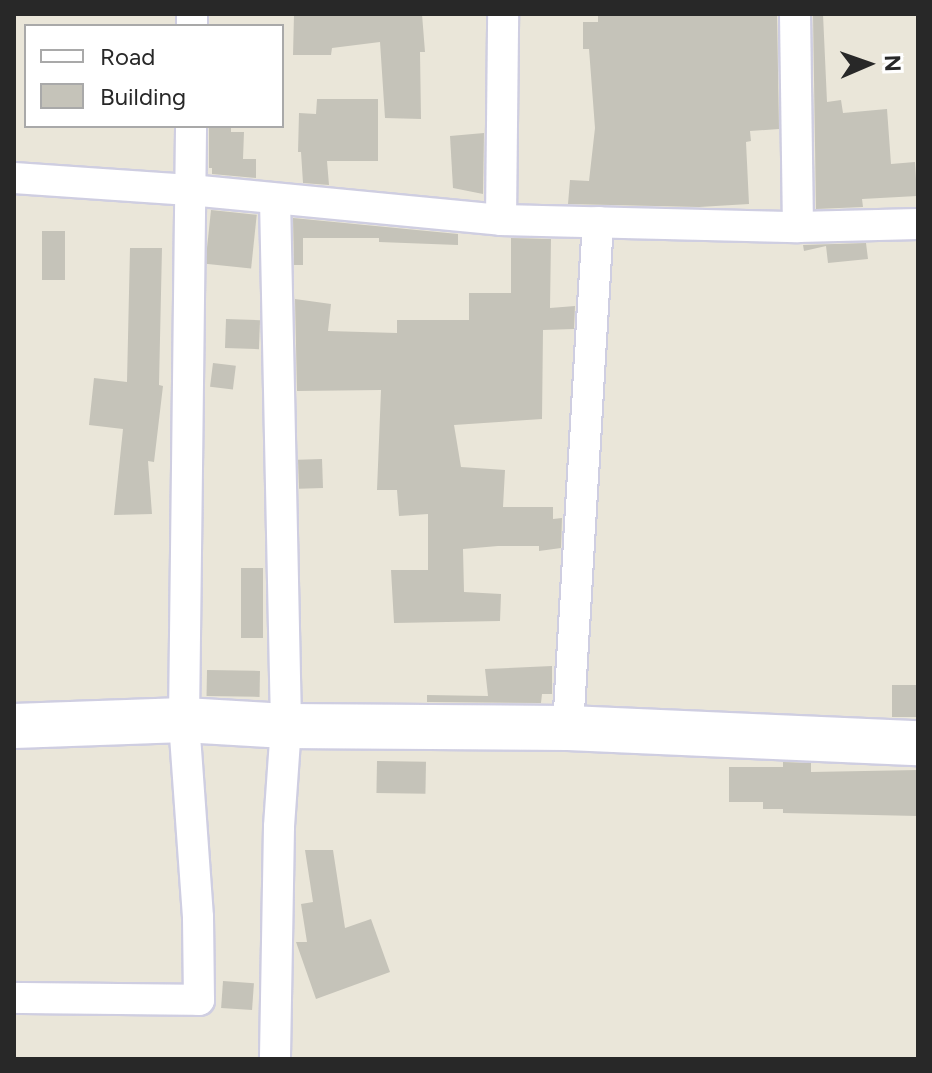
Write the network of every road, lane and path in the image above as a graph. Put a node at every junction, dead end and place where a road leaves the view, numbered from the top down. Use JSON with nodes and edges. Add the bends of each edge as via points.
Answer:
{"nodes":[{"id":1,"x":503,"y":14,"type":"edge"},
{"id":2,"x":795,"y":14,"type":"edge"},
{"id":3,"x":191,"y":128,"type":"edge"},
{"id":4,"x":14,"y":178,"type":"edge"},
{"id":5,"x":190,"y":190,"type":"junction"},
{"id":6,"x":275,"y":199,"type":"junction"},
{"id":7,"x":501,"y":220,"type":"junction"},
{"id":8,"x":598,"y":222,"type":"junction"},
{"id":9,"x":918,"y":224,"type":"edge"},
{"id":10,"x":798,"y":227,"type":"junction"},
{"id":11,"x":184,"y":720,"type":"junction"},
{"id":12,"x":14,"y":726,"type":"edge"},
{"id":13,"x":286,"y":726,"type":"junction"},
{"id":14,"x":568,"y":728,"type":"junction"},
{"id":15,"x":918,"y":743,"type":"edge"},
{"id":16,"x":14,"y":998,"type":"edge"},
{"id":17,"x":275,"y":1059,"type":"edge"}],
"edges":[{"from":1,"to":7,"type":"street"},
{"from":2,"to":10,"type":"street"},
{"from":3,"to":5,"type":"street"},
{"from":4,"to":5,"type":"street"},
{"from":5,"to":6,"type":"street"},
{"from":5,"to":11,"type":"street"},
{"from":6,"to":7,"type":"street"},
{"from":6,"to":13,"type":"street"},
{"from":7,"to":8,"type":"street"},
{"from":8,"to":10,"type":"street"},
{"from":8,"to":14,"type":"street"},
{"from":9,"to":10,"type":"street"},
{"from":11,"to":12,"type":"street"},
{"from":11,"to":13,"type":"street"},
{"from":11,"to":16,"type":"street","via":[[199,1000]]},
{"from":13,"to":14,"type":"street"},
{"from":13,"to":17,"type":"street"},
{"from":14,"to":15,"type":"street"}]}
